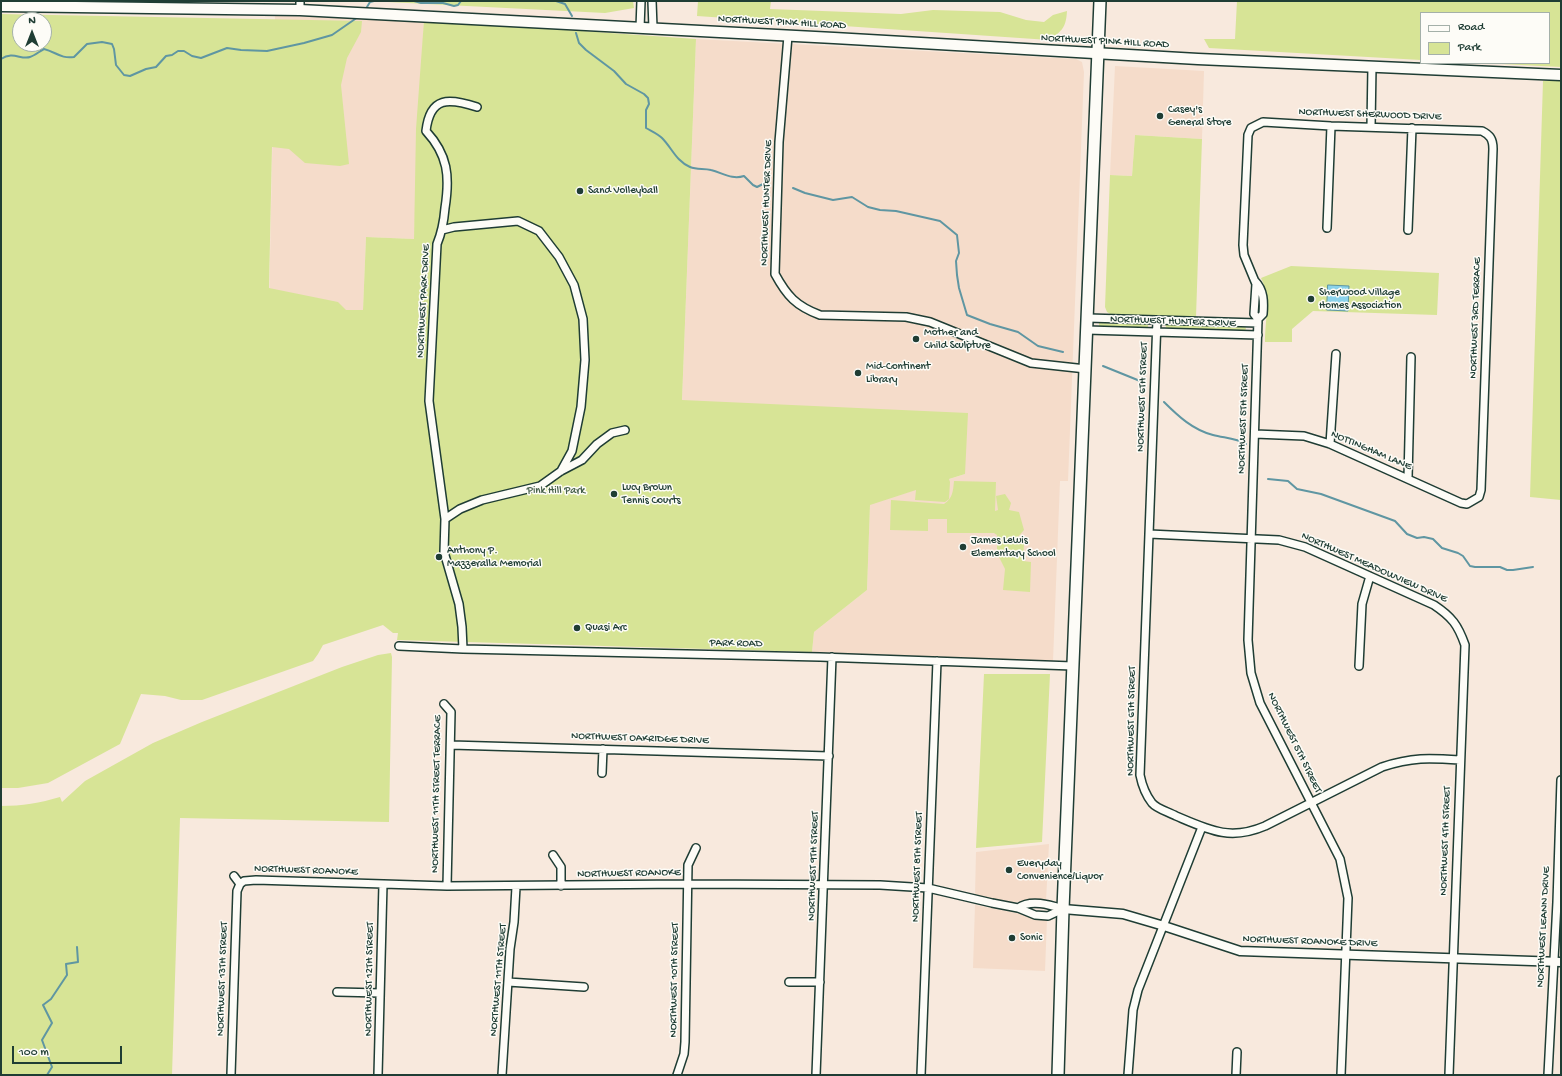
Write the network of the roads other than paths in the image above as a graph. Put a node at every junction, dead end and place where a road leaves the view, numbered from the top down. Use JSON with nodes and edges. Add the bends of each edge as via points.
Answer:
{"nodes":[{"id":1,"x":641,"y":1,"type":"edge"},
{"id":2,"x":652,"y":1,"type":"edge"},
{"id":3,"x":1100,"y":1,"type":"edge"},
{"id":4,"x":1,"y":6,"type":"edge"},
{"id":5,"x":300,"y":6,"type":"edge"},
{"id":6,"x":640,"y":28,"type":"junction"},
{"id":7,"x":653,"y":28,"type":"junction"},
{"id":8,"x":788,"y":36,"type":"junction"},
{"id":9,"x":1098,"y":53,"type":"junction"},
{"id":10,"x":1372,"y":66,"type":"junction"},
{"id":11,"x":1561,"y":75,"type":"edge"},
{"id":12,"x":477,"y":107,"type":"dead end"},
{"id":13,"x":1330,"y":126,"type":"junction"},
{"id":14,"x":1371,"y":127,"type":"junction"},
{"id":15,"x":1251,"y":128,"type":"joint"},
{"id":16,"x":1412,"y":128,"type":"junction"},
{"id":17,"x":1489,"y":134,"type":"joint"},
{"id":18,"x":1327,"y":228,"type":"dead end"},
{"id":19,"x":442,"y":230,"type":"junction"},
{"id":20,"x":1408,"y":230,"type":"dead end"},
{"id":21,"x":1088,"y":318,"type":"junction"},
{"id":22,"x":1158,"y":320,"type":"junction"},
{"id":23,"x":1258,"y":321,"type":"junction"},
{"id":24,"x":1087,"y":330,"type":"junction"},
{"id":25,"x":1157,"y":332,"type":"junction"},
{"id":26,"x":1258,"y":335,"type":"junction"},
{"id":27,"x":1336,"y":354,"type":"dead end"},
{"id":28,"x":1411,"y":357,"type":"dead end"},
{"id":29,"x":1086,"y":369,"type":"junction"},
{"id":30,"x":625,"y":430,"type":"dead end"},
{"id":31,"x":1255,"y":434,"type":"junction"},
{"id":32,"x":1330,"y":444,"type":"junction"},
{"id":33,"x":561,"y":471,"type":"junction"},
{"id":34,"x":1408,"y":478,"type":"junction"},
{"id":35,"x":1473,"y":501,"type":"joint"},
{"id":36,"x":445,"y":519,"type":"junction"},
{"id":37,"x":1149,"y":534,"type":"junction"},
{"id":38,"x":1251,"y":538,"type":"junction"},
{"id":39,"x":1370,"y":576,"type":"junction"},
{"id":40,"x":1447,"y":613,"type":"joint"},
{"id":41,"x":399,"y":646,"type":"dead end"},
{"id":42,"x":463,"y":649,"type":"junction"},
{"id":43,"x":832,"y":658,"type":"junction"},
{"id":44,"x":937,"y":661,"type":"junction"},
{"id":45,"x":1073,"y":666,"type":"junction"},
{"id":46,"x":1359,"y":666,"type":"dead end"},
{"id":47,"x":444,"y":704,"type":"dead end"},
{"id":48,"x":451,"y":745,"type":"junction"},
{"id":49,"x":603,"y":749,"type":"junction"},
{"id":50,"x":829,"y":756,"type":"junction"},
{"id":51,"x":1460,"y":760,"type":"junction"},
{"id":52,"x":602,"y":773,"type":"dead end"},
{"id":53,"x":1561,"y":780,"type":"edge"},
{"id":54,"x":1311,"y":803,"type":"junction"},
{"id":55,"x":1202,"y":827,"type":"junction"},
{"id":56,"x":696,"y":848,"type":"dead end"},
{"id":57,"x":553,"y":855,"type":"dead end"},
{"id":58,"x":234,"y":876,"type":"dead end"},
{"id":59,"x":240,"y":884,"type":"junction"},
{"id":60,"x":383,"y":884,"type":"junction"},
{"id":61,"x":688,"y":884,"type":"junction"},
{"id":62,"x":824,"y":885,"type":"junction"},
{"id":63,"x":447,"y":886,"type":"junction"},
{"id":64,"x":561,"y":886,"type":"junction"},
{"id":65,"x":516,"y":887,"type":"junction"},
{"id":66,"x":928,"y":888,"type":"junction"},
{"id":67,"x":1559,"y":902,"type":"edge"},
{"id":68,"x":1018,"y":908,"type":"junction"},
{"id":69,"x":1063,"y":909,"type":"junction"},
{"id":70,"x":1164,"y":926,"type":"junction"},
{"id":71,"x":1346,"y":954,"type":"junction"},
{"id":72,"x":1453,"y":958,"type":"junction"},
{"id":73,"x":1558,"y":962,"type":"edge"},
{"id":74,"x":508,"y":982,"type":"junction"},
{"id":75,"x":789,"y":982,"type":"dead end"},
{"id":76,"x":820,"y":982,"type":"junction"},
{"id":77,"x":584,"y":987,"type":"dead end"},
{"id":78,"x":337,"y":992,"type":"dead end"},
{"id":79,"x":380,"y":993,"type":"junction"},
{"id":80,"x":1237,"y":1052,"type":"dead end"},
{"id":81,"x":231,"y":1075,"type":"edge"},
{"id":82,"x":378,"y":1075,"type":"edge"},
{"id":83,"x":502,"y":1075,"type":"edge"},
{"id":84,"x":677,"y":1075,"type":"edge"},
{"id":85,"x":816,"y":1075,"type":"edge"},
{"id":86,"x":921,"y":1075,"type":"edge"},
{"id":87,"x":1058,"y":1075,"type":"edge"},
{"id":88,"x":1128,"y":1075,"type":"edge"},
{"id":89,"x":1236,"y":1075,"type":"edge"},
{"id":90,"x":1342,"y":1075,"type":"edge"},
{"id":91,"x":1450,"y":1075,"type":"edge"},
{"id":92,"x":1548,"y":1075,"type":"edge"}],
"edges":[{"from":1,"to":6,"type":"street"},
{"from":2,"to":7,"type":"street"},
{"from":3,"to":9,"type":"main road"},
{"from":4,"to":5,"type":"main road","name":"NORTHWEST PINK HILL ROAD"},
{"from":5,"to":6,"type":"main road","name":"NORTHWEST PINK HILL ROAD"},
{"from":6,"to":7,"type":"main road","name":"NORTHWEST PINK HILL ROAD"},
{"from":7,"to":8,"type":"main road","name":"NORTHWEST PINK HILL ROAD"},
{"from":8,"to":9,"type":"main road","name":"NORTHWEST PINK HILL ROAD"},
{"from":8,"to":29,"type":"street","name":"NORTHWEST HUNTER DRIVE","via":[[779,142],[775,274],[783,289],[794,301],[820,315],[906,317],[930,322],[1031,363]]},
{"from":9,"to":10,"type":"main road","name":"NORTHWEST PINK HILL ROAD"},
{"from":9,"to":21,"type":"main road"},
{"from":10,"to":11,"type":"main road","name":"NORTHWEST PINK HILL ROAD"},
{"from":10,"to":14,"type":"street"},
{"from":12,"to":19,"type":"street","name":"NORTHWEST PARK DRIVE","via":[[445,101],[433,108],[427,119],[426,131],[441,151],[447,168],[448,187]]},
{"from":13,"to":14,"type":"street","name":"NORTHWEST SHERWOOD DRIVE"},
{"from":13,"to":15,"type":"street","name":"NORTHWEST SHERWOOD DRIVE","via":[[1263,122]]},
{"from":13,"to":18,"type":"street"},
{"from":14,"to":16,"type":"street","name":"NORTHWEST SHERWOOD DRIVE"},
{"from":15,"to":23,"type":"street","name":"NORTHWEST 5TH STREET","via":[[1248,135],[1243,245],[1244,255],[1264,298],[1263,314]]},
{"from":16,"to":17,"type":"street","name":"NORTHWEST SHERWOOD DRIVE","via":[[1482,131]]},
{"from":16,"to":20,"type":"street"},
{"from":17,"to":35,"type":"street","name":"NORTHWEST 3RD TERRACE","via":[[1493,149],[1481,490],[1479,497]]},
{"from":19,"to":33,"type":"street","via":[[518,221],[539,231],[559,257],[574,285],[584,319],[585,360],[581,407],[572,451]]},
{"from":19,"to":36,"type":"street","name":"NORTHWEST PARK DRIVE","via":[[437,244],[429,401]]},
{"from":21,"to":22,"type":"street","name":"NORTHWEST HUNTER DRIVE"},
{"from":21,"to":24,"type":"main road"},
{"from":22,"to":23,"type":"street","name":"NORTHWEST HUNTER DRIVE"},
{"from":22,"to":25,"type":"street","name":"NORTHWEST 6TH STREET"},
{"from":23,"to":26,"type":"street","name":"NORTHWEST 5TH STREET"},
{"from":24,"to":25,"type":"street","name":"NORTHWEST HUNTER DRIVE"},
{"from":24,"to":29,"type":"main road"},
{"from":25,"to":26,"type":"street","name":"NORTHWEST HUNTER DRIVE"},
{"from":25,"to":37,"type":"street","name":"NORTHWEST 6TH STREET"},
{"from":26,"to":31,"type":"street","name":"NORTHWEST 5TH STREET"},
{"from":27,"to":32,"type":"street"},
{"from":28,"to":34,"type":"street"},
{"from":29,"to":45,"type":"main road"},
{"from":30,"to":33,"type":"street","via":[[612,433],[582,460]]},
{"from":31,"to":32,"type":"street","name":"NOTTINGHAM LANE","via":[[1304,436]]},
{"from":31,"to":38,"type":"street","name":"NORTHWEST 5TH STREET"},
{"from":32,"to":34,"type":"street","name":"NOTTINGHAM LANE"},
{"from":33,"to":36,"type":"street","via":[[540,486],[482,500],[460,509]]},
{"from":34,"to":35,"type":"street","name":"NOTTINGHAM LANE","via":[[1461,503]]},
{"from":36,"to":42,"type":"street","name":"NORTHWEST PARK DRIVE","via":[[444,552],[459,604]]},
{"from":37,"to":38,"type":"street","name":"NORTHWEST MEADOWVIEW DRIVE"},
{"from":37,"to":55,"type":"street","name":"NORTHWEST 6TH STREET","via":[[1140,775],[1143,789],[1152,804]]},
{"from":38,"to":39,"type":"street","name":"NORTHWEST MEADOWVIEW DRIVE","via":[[1279,540],[1305,547]]},
{"from":38,"to":54,"type":"street","name":"NORTHWEST 5TH STREET","via":[[1248,640],[1251,672],[1260,703]]},
{"from":39,"to":40,"type":"street","name":"NORTHWEST MEADOWVIEW DRIVE"},
{"from":39,"to":46,"type":"street","via":[[1362,604]]},
{"from":40,"to":51,"type":"street","name":"NORTHWEST 4TH STREET","via":[[1459,628],[1464,646]]},
{"from":41,"to":42,"type":"street","name":"PARK ROAD"},
{"from":42,"to":43,"type":"street","name":"PARK ROAD"},
{"from":43,"to":44,"type":"street","name":"PARK ROAD"},
{"from":43,"to":50,"type":"street","name":"NORTHWEST 9TH STREET"},
{"from":44,"to":45,"type":"street","name":"PARK ROAD"},
{"from":44,"to":66,"type":"street","name":"NORTHWEST 8TH STREET"},
{"from":45,"to":69,"type":"main road"},
{"from":47,"to":48,"type":"street","name":"NORTHWEST 11TH STREET TERRACE","via":[[451,712]]},
{"from":48,"to":49,"type":"street","name":"NORTHWEST OAKRIDGE DRIVE"},
{"from":48,"to":63,"type":"street","name":"NORTHWEST 11TH STREET TERRACE"},
{"from":49,"to":50,"type":"street","name":"NORTHWEST OAKRIDGE DRIVE"},
{"from":49,"to":52,"type":"street"},
{"from":50,"to":62,"type":"street","name":"NORTHWEST 9TH STREET"},
{"from":51,"to":54,"type":"street","name":"NORTHWEST 6TH STREET","via":[[1402,760],[1382,767]]},
{"from":51,"to":72,"type":"street","name":"NORTHWEST 4TH STREET"},
{"from":53,"to":67,"type":"street","name":"NORTHWEST LEANN DRIVE"},
{"from":54,"to":55,"type":"street","name":"NORTHWEST 6TH STREET","via":[[1252,831],[1227,834]]},
{"from":54,"to":71,"type":"street","name":"NORTHWEST 5TH STREET","via":[[1340,859],[1348,898]]},
{"from":55,"to":70,"type":"street"},
{"from":56,"to":61,"type":"street","name":"NORTHWEST 10TH STREET","via":[[688,864]]},
{"from":57,"to":64,"type":"street","via":[[561,867]]},
{"from":58,"to":59,"type":"street"},
{"from":59,"to":60,"type":"street","name":"NORTHWEST ROANOKE","via":[[256,880]]},
{"from":59,"to":81,"type":"street","name":"NORTHWEST 13TH STREET","via":[[237,891]]},
{"from":60,"to":63,"type":"street","name":"NORTHWEST ROANOKE"},
{"from":60,"to":79,"type":"street","name":"NORTHWEST 12TH STREET"},
{"from":61,"to":62,"type":"street","name":"NORTHWEST ROANOKE"},
{"from":61,"to":64,"type":"street","name":"NORTHWEST ROANOKE"},
{"from":61,"to":84,"type":"street","name":"NORTHWEST 10TH STREET","via":[[685,1042]]},
{"from":62,"to":66,"type":"street","name":"NORTHWEST ROANOKE"},
{"from":62,"to":76,"type":"street","name":"NORTHWEST 9TH STREET"},
{"from":63,"to":65,"type":"street","name":"NORTHWEST ROANOKE"},
{"from":64,"to":65,"type":"street","name":"NORTHWEST ROANOKE"},
{"from":65,"to":74,"type":"street","name":"NORTHWEST 11TH STREET"},
{"from":66,"to":68,"type":"street","name":"NORTHWEST ROANOKE"},
{"from":66,"to":86,"type":"street","name":"NORTHWEST 8TH STREET"},
{"from":67,"to":73,"type":"street","name":"NORTHWEST LEANN DRIVE"},
{"from":68,"to":69,"type":"street","name":"NORTHWEST ROANOKE","via":[[1024,904],[1048,904]]},
{"from":68,"to":69,"type":"street","name":"NORTHWEST ROANOKE","via":[[1036,915],[1048,916]]},
{"from":69,"to":70,"type":"street","name":"NORTHWEST ROANOKE DRIVE","via":[[1123,914]]},
{"from":69,"to":87,"type":"main road"},
{"from":70,"to":71,"type":"street","name":"NORTHWEST ROANOKE DRIVE","via":[[1240,951]]},
{"from":70,"to":88,"type":"street","via":[[1138,990],[1133,1010]]},
{"from":71,"to":72,"type":"street","name":"NORTHWEST ROANOKE DRIVE"},
{"from":71,"to":90,"type":"street","name":"NORTHWEST 5TH STREET"},
{"from":72,"to":73,"type":"street","name":"NORTHWEST ROANOKE DRIVE"},
{"from":72,"to":91,"type":"street","name":"NORTHWEST 4TH STREET"},
{"from":73,"to":92,"type":"street","name":"NORTHWEST LEANN DRIVE"},
{"from":74,"to":77,"type":"street"},
{"from":74,"to":83,"type":"street","name":"NORTHWEST 11TH STREET"},
{"from":75,"to":76,"type":"street"},
{"from":76,"to":85,"type":"street","name":"NORTHWEST 9TH STREET"},
{"from":78,"to":79,"type":"street"},
{"from":79,"to":82,"type":"street","name":"NORTHWEST 12TH STREET"},
{"from":80,"to":89,"type":"street"}]}
